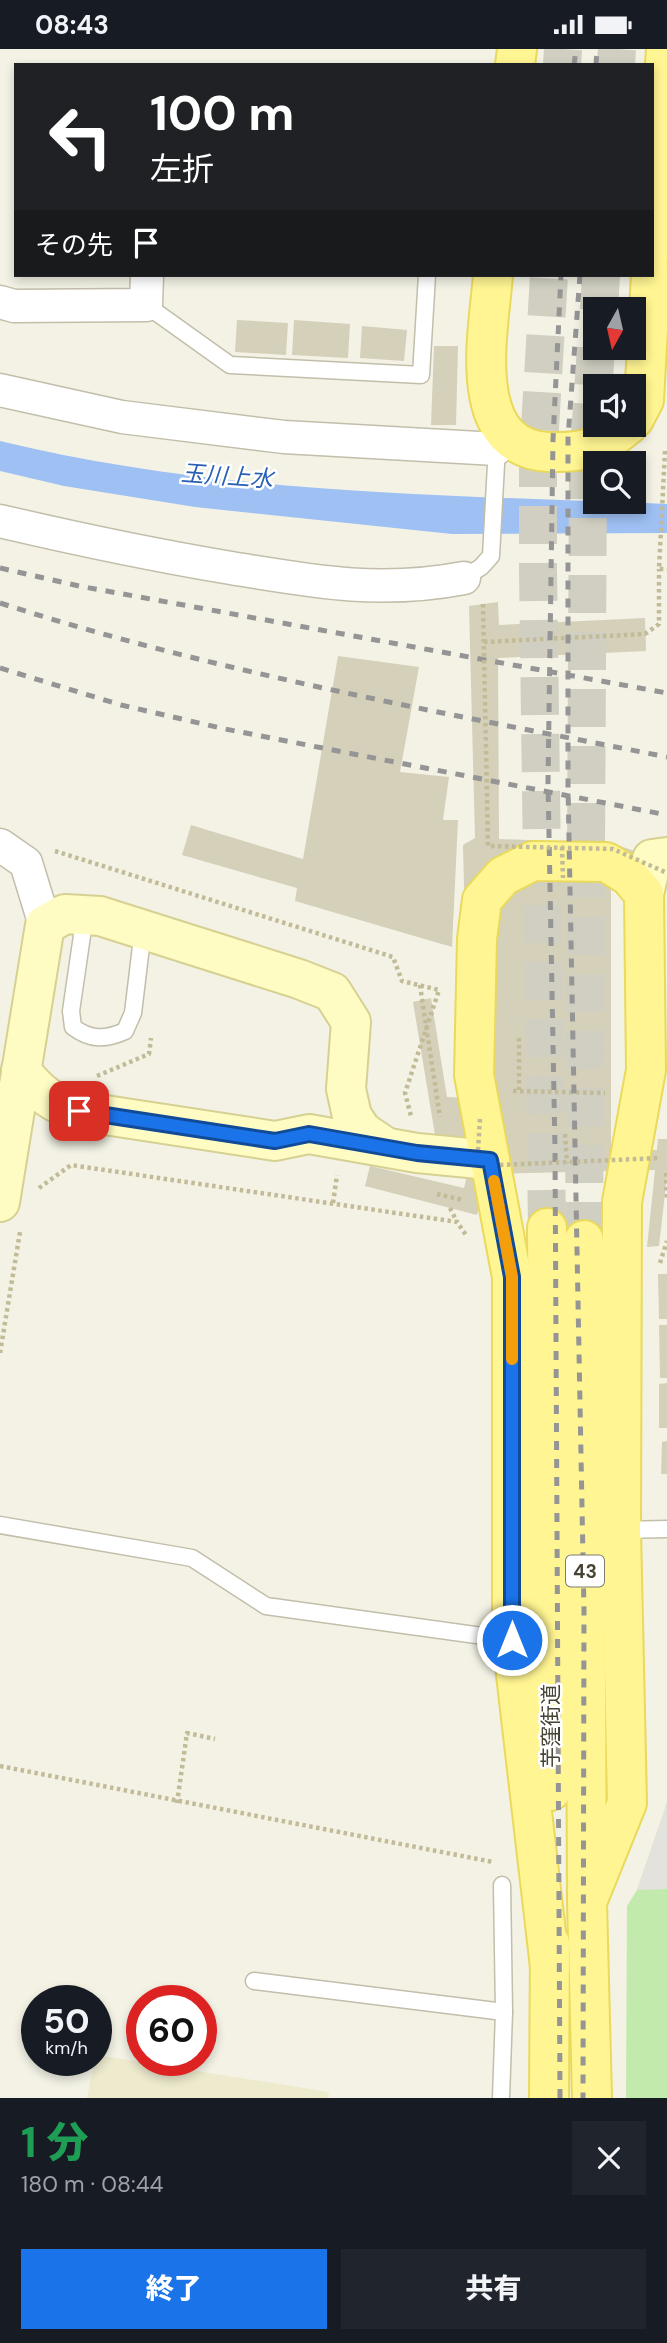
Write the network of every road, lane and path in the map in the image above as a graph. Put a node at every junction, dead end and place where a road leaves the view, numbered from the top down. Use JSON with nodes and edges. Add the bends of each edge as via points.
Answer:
{"nodes":[{"id":1,"x":666,"y":49,"type":"edge"},
{"id":2,"x":662,"y":182,"type":"edge"},
{"id":3,"x":654,"y":242,"type":"edge"},
{"id":4,"x":427,"y":277,"type":"edge"},
{"id":5,"x":493,"y":277,"type":"edge"},
{"id":6,"x":650,"y":277,"type":"edge"},
{"id":7,"x":147,"y":290,"type":"edge"},
{"id":8,"x":0,"y":302,"type":"edge"},
{"id":9,"x":644,"y":374,"type":"edge"},
{"id":10,"x":0,"y":390,"type":"edge"},
{"id":11,"x":614,"y":437,"type":"edge"},
{"id":12,"x":498,"y":451,"type":"junction"},
{"id":13,"x":665,"y":451,"type":"edge"},
{"id":14,"x":0,"y":521,"type":"edge"},
{"id":15,"x":659,"y":569,"type":"junction"},
{"id":16,"x":667,"y":569,"type":"edge"},
{"id":17,"x":464,"y":578,"type":"joint"},
{"id":18,"x":483,"y":604,"type":"dead end"},
{"id":19,"x":484,"y":642,"type":"junction"},
{"id":20,"x":0,"y":845,"type":"edge"},
{"id":21,"x":562,"y":847,"type":"junction"},
{"id":22,"x":667,"y":856,"type":"edge"},
{"id":23,"x":562,"y":878,"type":"dead end"},
{"id":24,"x":655,"y":883,"type":"edge"},
{"id":25,"x":85,"y":915,"type":"junction"},
{"id":26,"x":45,"y":925,"type":"junction"},
{"id":27,"x":143,"y":930,"type":"junction"},
{"id":28,"x":656,"y":935,"type":"edge"},
{"id":29,"x":420,"y":985,"type":"dead end"},
{"id":30,"x":519,"y":1038,"type":"dead end"},
{"id":31,"x":22,"y":1070,"type":"junction"},
{"id":32,"x":346,"y":1089,"type":"junction"},
{"id":33,"x":519,"y":1090,"type":"junction"},
{"id":34,"x":505,"y":1092,"type":"dead end"},
{"id":35,"x":616,"y":1093,"type":"dead end"},
{"id":36,"x":73,"y":1110,"type":"junction"},
{"id":37,"x":440,"y":1117,"type":"dead end"},
{"id":38,"x":480,"y":1119,"type":"dead end"},
{"id":39,"x":309,"y":1134,"type":"junction"},
{"id":40,"x":565,"y":1134,"type":"dead end"},
{"id":41,"x":10,"y":1142,"type":"junction"},
{"id":42,"x":384,"y":1146,"type":"junction"},
{"id":43,"x":660,"y":1158,"type":"dead end"},
{"id":44,"x":490,"y":1160,"type":"junction"},
{"id":45,"x":567,"y":1163,"type":"junction"},
{"id":46,"x":347,"y":1173,"type":"dead end"},
{"id":47,"x":333,"y":1203,"type":"junction"},
{"id":48,"x":19,"y":1206,"type":"edge"},
{"id":49,"x":450,"y":1208,"type":"dead end"},
{"id":50,"x":457,"y":1221,"type":"junction"},
{"id":51,"x":547,"y":1228,"type":"tunnel mouth"},
{"id":52,"x":584,"y":1240,"type":"tunnel mouth"},
{"id":53,"x":469,"y":1241,"type":"dead end"},
{"id":54,"x":0,"y":1353,"type":"edge"},
{"id":55,"x":0,"y":1525,"type":"edge"},
{"id":56,"x":667,"y":1529,"type":"edge"},
{"id":57,"x":621,"y":1530,"type":"junction"},
{"id":58,"x":512,"y":1640,"type":"junction"},
{"id":59,"x":215,"y":1739,"type":"dead end"},
{"id":60,"x":0,"y":1766,"type":"edge"},
{"id":61,"x":177,"y":1803,"type":"junction"},
{"id":62,"x":502,"y":1885,"type":"joint"},
{"id":63,"x":587,"y":1902,"type":"junction"},
{"id":64,"x":550,"y":1968,"type":"junction"},
{"id":65,"x":254,"y":1981,"type":"dead end"},
{"id":66,"x":504,"y":2012,"type":"junction"},
{"id":67,"x":501,"y":2098,"type":"edge"},
{"id":68,"x":549,"y":2098,"type":"edge"},
{"id":69,"x":592,"y":2098,"type":"edge"}],
"edges":[{"from":1,"to":2,"type":"main road"},
{"from":2,"to":3,"type":"main road"},
{"from":4,"to":7,"type":"lane","via":[[421,375],[230,365]]},
{"from":5,"to":12,"type":"main road","via":[[485,375]]},
{"from":6,"to":9,"type":"main road"},
{"from":7,"to":8,"type":"street","via":[[14,306]]},
{"from":10,"to":12,"type":"street","via":[[122,417],[284,437]]},
{"from":11,"to":12,"type":"main road","via":[[576,453],[542,451],[514,441]]},
{"from":12,"to":17,"type":"lane","via":[[491,556]]},
{"from":13,"to":15,"type":"path"},
{"from":14,"to":17,"type":"street","via":[[182,560],[340,584],[419,587]]},
{"from":15,"to":16,"type":"path"},
{"from":15,"to":19,"type":"path","via":[[659,624],[645,634]]},
{"from":18,"to":19,"type":"path","bridge":true},
{"from":19,"to":21,"type":"path","bridge":true,"via":[[488,846]]},
{"from":20,"to":26,"type":"street","via":[[26,863]]},
{"from":21,"to":23,"type":"path","bridge":true},
{"from":21,"to":24,"type":"path","bridge":true,"via":[[613,849]]},
{"from":22,"to":24,"type":"street","via":[[652,859]]},
{"from":24,"to":28,"type":"main road"},
{"from":24,"to":44,"type":"main road","via":[[629,876],[606,862],[533,861],[503,876],[482,900],[474,1075]]},
{"from":25,"to":26,"type":"street","via":[[65,914]]},
{"from":25,"to":27,"type":"street"},
{"from":25,"to":27,"type":"lane","via":[[71,1011],[73,1027],[85,1036],[108,1038],[125,1031],[133,1013]]},
{"from":26,"to":31,"type":"street"},
{"from":27,"to":32,"type":"street","via":[[332,992],[351,1022]]},
{"from":28,"to":57,"type":"main road","via":[[646,1070],[622,1202]]},
{"from":29,"to":37,"type":"path","bridge":true},
{"from":30,"to":33,"type":"path"},
{"from":31,"to":36,"type":"street","via":[[31,1084]]},
{"from":31,"to":41,"type":"street"},
{"from":32,"to":39,"type":"street"},
{"from":32,"to":42,"type":"street","via":[[352,1116],[362,1131]]},
{"from":33,"to":34,"type":"path"},
{"from":33,"to":35,"type":"path"},
{"from":36,"to":39,"type":"street","via":[[275,1141]]},
{"from":36,"to":41,"type":"street","via":[[44,1115],[22,1126]]},
{"from":38,"to":45,"type":"path","bridge":true,"via":[[478,1166]]},
{"from":39,"to":42,"type":"street"},
{"from":40,"to":45,"type":"path"},
{"from":41,"to":48,"type":"street"},
{"from":42,"to":44,"type":"street"},
{"from":43,"to":45,"type":"path","bridge":true},
{"from":44,"to":58,"type":"main road","via":[[512,1277]]},
{"from":46,"to":47,"type":"path","via":[[337,1171]]},
{"from":47,"to":48,"type":"path","via":[[71,1165]]},
{"from":47,"to":50,"type":"path"},
{"from":48,"to":54,"type":"path"},
{"from":49,"to":50,"type":"path"},
{"from":50,"to":53,"type":"path"},
{"from":51,"to":64,"type":"main road","name":"芋窪街道","number":"43"},
{"from":52,"to":63,"type":"main road","name":"芋窪街道","number":"43"},
{"from":55,"to":58,"type":"lane","via":[[192,1558],[266,1605]]},
{"from":56,"to":57,"type":"lane"},
{"from":57,"to":63,"type":"main road","via":[[627,1803]]},
{"from":58,"to":64,"type":"main road"},
{"from":59,"to":61,"type":"path","via":[[187,1733]]},
{"from":60,"to":61,"type":"path"},
{"from":61,"to":62,"type":"path","via":[[501,1863]]},
{"from":62,"to":66,"type":"lane"},
{"from":63,"to":69,"type":"main road","name":"芋窪街道","number":"43"},
{"from":64,"to":68,"type":"main road","name":"芋窪街道","number":"43"},
{"from":65,"to":66,"type":"lane"},
{"from":66,"to":67,"type":"lane"}]}
